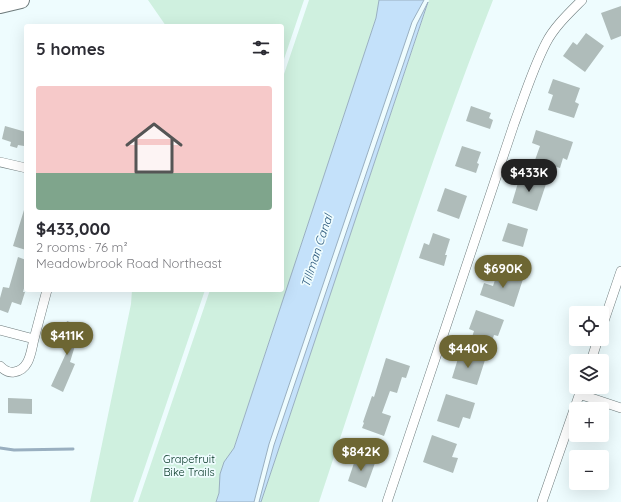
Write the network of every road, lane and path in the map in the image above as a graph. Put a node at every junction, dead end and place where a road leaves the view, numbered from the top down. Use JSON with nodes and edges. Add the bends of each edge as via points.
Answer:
{"nodes":[{"id":1,"x":21,"y":0,"type":"edge"},
{"id":2,"x":582,"y":0,"type":"edge"},
{"id":3,"x":0,"y":5,"type":"edge"},
{"id":4,"x":0,"y":162,"type":"edge"},
{"id":5,"x":24,"y":168,"type":"edge"},
{"id":6,"x":621,"y":271,"type":"edge"},
{"id":7,"x":46,"y":292,"type":"edge"},
{"id":8,"x":609,"y":306,"type":"edge"},
{"id":9,"x":1,"y":334,"type":"edge"},
{"id":10,"x":34,"y":339,"type":"junction"},
{"id":11,"x":0,"y":366,"type":"edge"},
{"id":12,"x":580,"y":394,"type":"edge"},
{"id":13,"x":590,"y":394,"type":"edge"},
{"id":14,"x":621,"y":408,"type":"edge"},
{"id":15,"x":387,"y":502,"type":"edge"},
{"id":16,"x":542,"y":502,"type":"edge"}],
"edges":[{"from":1,"to":3,"type":"highway"},
{"from":2,"to":15,"type":"street","via":[[565,16],[547,41],[534,68]]},
{"from":4,"to":5,"type":"street"},
{"from":6,"to":8,"type":"street"},
{"from":7,"to":10,"type":"street"},
{"from":9,"to":10,"type":"street"},
{"from":10,"to":11,"type":"street","via":[[28,361],[22,369],[12,373]]},
{"from":12,"to":16,"type":"street"},
{"from":13,"to":14,"type":"street"}]}
